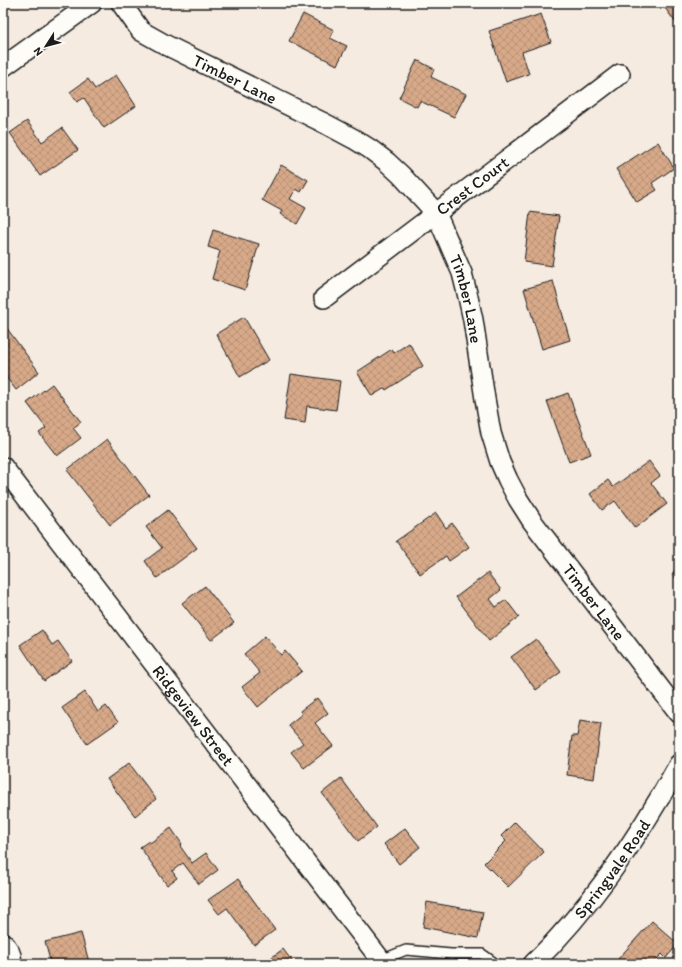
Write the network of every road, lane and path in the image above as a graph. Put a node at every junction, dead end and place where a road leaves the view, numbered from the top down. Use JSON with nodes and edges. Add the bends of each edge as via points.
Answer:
{"nodes":[{"id":1,"x":92,"y":3,"type":"edge"},
{"id":2,"x":121,"y":3,"type":"edge"},
{"id":3,"x":3,"y":67,"type":"edge"},
{"id":4,"x":620,"y":74,"type":"dead end"},
{"id":5,"x":436,"y":213,"type":"junction"},
{"id":6,"x":324,"y":298,"type":"dead end"},
{"id":7,"x":3,"y":466,"type":"edge"},
{"id":8,"x":679,"y":713,"type":"edge"},
{"id":9,"x":679,"y":764,"type":"edge"},
{"id":10,"x":3,"y":943,"type":"edge"},
{"id":11,"x":382,"y":962,"type":"edge"},
{"id":12,"x":11,"y":964,"type":"edge"},
{"id":13,"x":496,"y":964,"type":"edge"},
{"id":14,"x":533,"y":964,"type":"edge"}],
"edges":[{"from":1,"to":3,"type":"street"},
{"from":2,"to":5,"type":"street","name":"Timber Lane","via":[[141,31],[322,122],[370,149],[401,175]]},
{"from":4,"to":5,"type":"street","name":"Crest Court"},
{"from":5,"to":6,"type":"street","name":"Crest Court"},
{"from":5,"to":8,"type":"street","name":"Timber Lane","via":[[462,272],[473,320],[491,433],[508,480],[532,521]]},
{"from":7,"to":11,"type":"street","name":"Ridgeview Street"},
{"from":9,"to":14,"type":"street","name":"Springvale Road","via":[[659,801],[608,877],[569,926]]},
{"from":10,"to":12,"type":"street","via":[[8,947]]},
{"from":11,"to":13,"type":"lane","via":[[406,950],[482,954]]}]}
